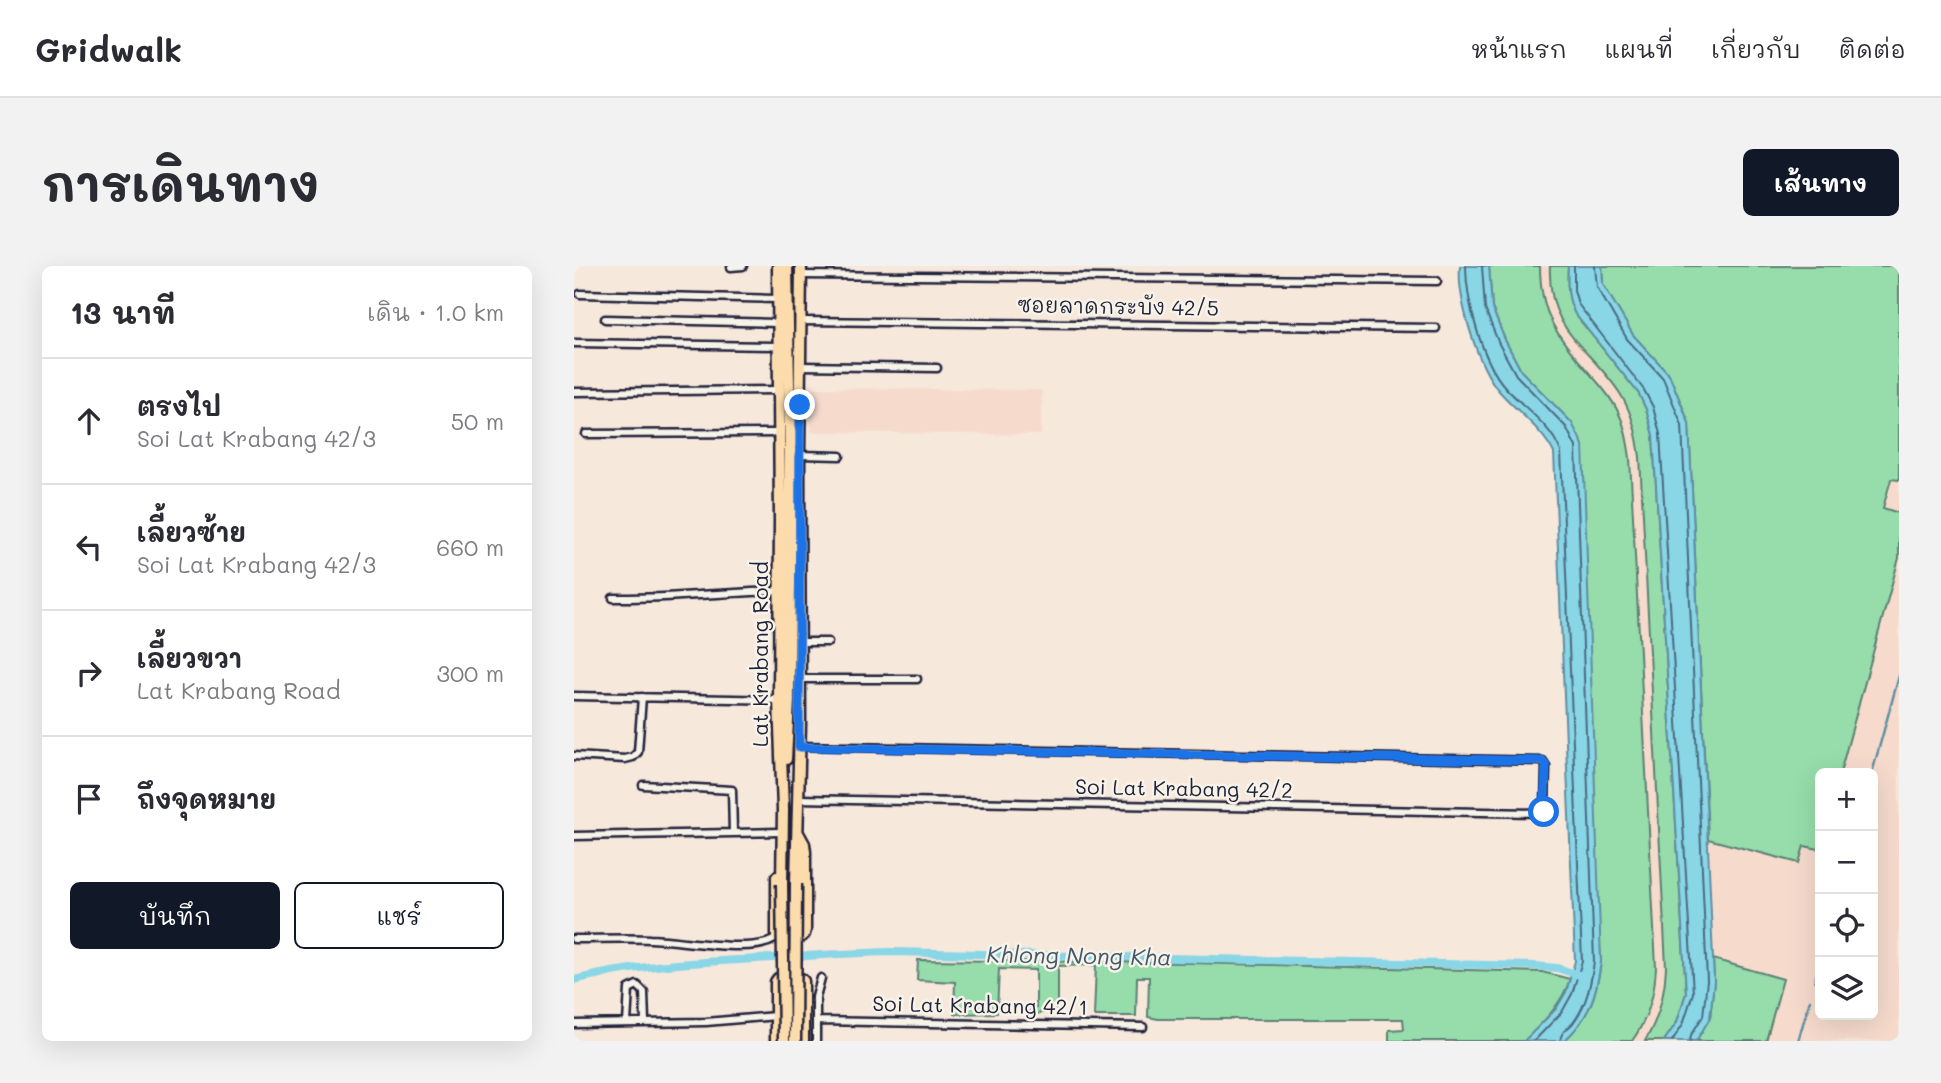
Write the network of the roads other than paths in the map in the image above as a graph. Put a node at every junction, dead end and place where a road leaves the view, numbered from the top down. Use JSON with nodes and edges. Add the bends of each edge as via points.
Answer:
{"nodes":[{"id":1,"x":743,"y":266,"type":"edge"},
{"id":2,"x":778,"y":266,"type":"edge"},
{"id":3,"x":786,"y":266,"type":"edge"},
{"id":4,"x":792,"y":266,"type":"edge"},
{"id":5,"x":731,"y":267,"type":"edge"},
{"id":6,"x":801,"y":270,"type":"edge"},
{"id":7,"x":1437,"y":281,"type":"dead end"},
{"id":8,"x":580,"y":294,"type":"dead end"},
{"id":9,"x":778,"y":299,"type":"junction"},
{"id":10,"x":605,"y":319,"type":"dead end"},
{"id":11,"x":800,"y":321,"type":"junction"},
{"id":12,"x":778,"y":323,"type":"junction"},
{"id":13,"x":1436,"y":328,"type":"dead end"},
{"id":14,"x":574,"y":343,"type":"edge"},
{"id":15,"x":778,"y":346,"type":"junction"},
{"id":16,"x":800,"y":366,"type":"junction"},
{"id":17,"x":937,"y":368,"type":"dead end"},
{"id":18,"x":778,"y":390,"type":"junction"},
{"id":19,"x":574,"y":393,"type":"edge"},
{"id":20,"x":778,"y":433,"type":"junction"},
{"id":21,"x":586,"y":434,"type":"dead end"},
{"id":22,"x":800,"y":438,"type":"junction"},
{"id":23,"x":799,"y":455,"type":"junction"},
{"id":24,"x":840,"y":456,"type":"dead end"},
{"id":25,"x":780,"y":591,"type":"junction"},
{"id":26,"x":612,"y":598,"type":"dead end"},
{"id":27,"x":800,"y":642,"type":"junction"},
{"id":28,"x":828,"y":642,"type":"dead end"},
{"id":29,"x":800,"y":679,"type":"junction"},
{"id":30,"x":917,"y":679,"type":"dead end"},
{"id":31,"x":574,"y":696,"type":"edge"},
{"id":32,"x":642,"y":697,"type":"junction"},
{"id":33,"x":779,"y":700,"type":"junction"},
{"id":34,"x":799,"y":747,"type":"junction"},
{"id":35,"x":574,"y":756,"type":"edge"},
{"id":36,"x":643,"y":785,"type":"dead end"},
{"id":37,"x":799,"y":799,"type":"junction"},
{"id":38,"x":783,"y":810,"type":"junction"},
{"id":39,"x":797,"y":832,"type":"junction"},
{"id":40,"x":733,"y":833,"type":"junction"},
{"id":41,"x":574,"y":836,"type":"edge"},
{"id":42,"x":783,"y":836,"type":"junction"},
{"id":43,"x":777,"y":937,"type":"junction"},
{"id":44,"x":574,"y":939,"type":"edge"},
{"id":45,"x":821,"y":978,"type":"dead end"},
{"id":46,"x":776,"y":1016,"type":"junction"},
{"id":47,"x":817,"y":1021,"type":"junction"},
{"id":48,"x":645,"y":1022,"type":"junction"},
{"id":49,"x":626,"y":1023,"type":"junction"},
{"id":50,"x":574,"y":1024,"type":"edge"},
{"id":51,"x":1143,"y":1027,"type":"dead end"},
{"id":52,"x":776,"y":1041,"type":"edge"},
{"id":53,"x":784,"y":1041,"type":"edge"},
{"id":54,"x":795,"y":1041,"type":"edge"},
{"id":55,"x":803,"y":1041,"type":"edge"},
{"id":56,"x":816,"y":1041,"type":"edge"}],
"edges":[{"from":1,"to":5,"type":"street"},
{"from":2,"to":9,"type":"main road","name":"Lat Krabang Road"},
{"from":3,"to":38,"type":"main road","via":[[789,701]]},
{"from":4,"to":22,"type":"main road","via":[[793,410]]},
{"from":6,"to":7,"type":"street"},
{"from":6,"to":11,"type":"main road","name":"Lat Krabang Road"},
{"from":8,"to":9,"type":"street"},
{"from":9,"to":12,"type":"main road","name":"Lat Krabang Road"},
{"from":10,"to":12,"type":"street"},
{"from":11,"to":13,"type":"street","name":"ซอยลาดกระบัง 42/5"},
{"from":11,"to":16,"type":"main road","name":"Lat Krabang Road"},
{"from":12,"to":15,"type":"main road","name":"Lat Krabang Road"},
{"from":14,"to":15,"type":"street"},
{"from":15,"to":18,"type":"main road","name":"Lat Krabang Road"},
{"from":16,"to":17,"type":"street"},
{"from":16,"to":22,"type":"main road","name":"Lat Krabang Road"},
{"from":18,"to":19,"type":"street"},
{"from":18,"to":20,"type":"main road","name":"Lat Krabang Road"},
{"from":20,"to":21,"type":"street"},
{"from":20,"to":25,"type":"main road","name":"Lat Krabang Road"},
{"from":22,"to":23,"type":"main road","name":"Lat Krabang Road"},
{"from":23,"to":24,"type":"street"},
{"from":23,"to":27,"type":"main road","name":"Lat Krabang Road"},
{"from":25,"to":26,"type":"street"},
{"from":25,"to":33,"type":"main road","name":"Lat Krabang Road"},
{"from":27,"to":28,"type":"street"},
{"from":27,"to":29,"type":"main road","name":"Lat Krabang Road"},
{"from":29,"to":30,"type":"street"},
{"from":29,"to":34,"type":"main road","name":"Lat Krabang Road"},
{"from":31,"to":32,"type":"street"},
{"from":32,"to":33,"type":"street"},
{"from":32,"to":35,"type":"street","via":[[638,752],[625,758]]},
{"from":33,"to":38,"type":"main road","name":"Lat Krabang Road"},
{"from":34,"to":37,"type":"main road","name":"Lat Krabang Road"},
{"from":34,"to":37,"type":"street","name":"Soi Lat Krabang 42/2","via":[[1543,761],[1546,766],[1545,809],[1540,813]]},
{"from":36,"to":40,"type":"street","via":[[732,790]]},
{"from":37,"to":39,"type":"main road","name":"Lat Krabang Road"},
{"from":38,"to":42,"type":"main road","name":"Lat Krabang Road"},
{"from":39,"to":43,"type":"main road","via":[[805,848],[805,930],[800,937]]},
{"from":39,"to":54,"type":"main road","name":"Lat Krabang Road","bridge":true},
{"from":40,"to":41,"type":"street"},
{"from":40,"to":42,"type":"street"},
{"from":42,"to":43,"type":"main road","via":[[777,862]]},
{"from":42,"to":53,"type":"main road","name":"Lat Krabang Road","bridge":true},
{"from":43,"to":44,"type":"street","via":[[771,943],[724,946],[668,939]]},
{"from":45,"to":47,"type":"street"},
{"from":46,"to":48,"type":"street"},
{"from":46,"to":52,"type":"main road"},
{"from":46,"to":55,"type":"main road","via":[[777,980],[802,980]]},
{"from":47,"to":51,"type":"street","name":"Soi Lat Krabang 42/1"},
{"from":47,"to":56,"type":"street"},
{"from":48,"to":49,"type":"street"},
{"from":48,"to":49,"type":"street","via":[[644,992],[637,985],[629,989]]},
{"from":49,"to":50,"type":"street"}]}
